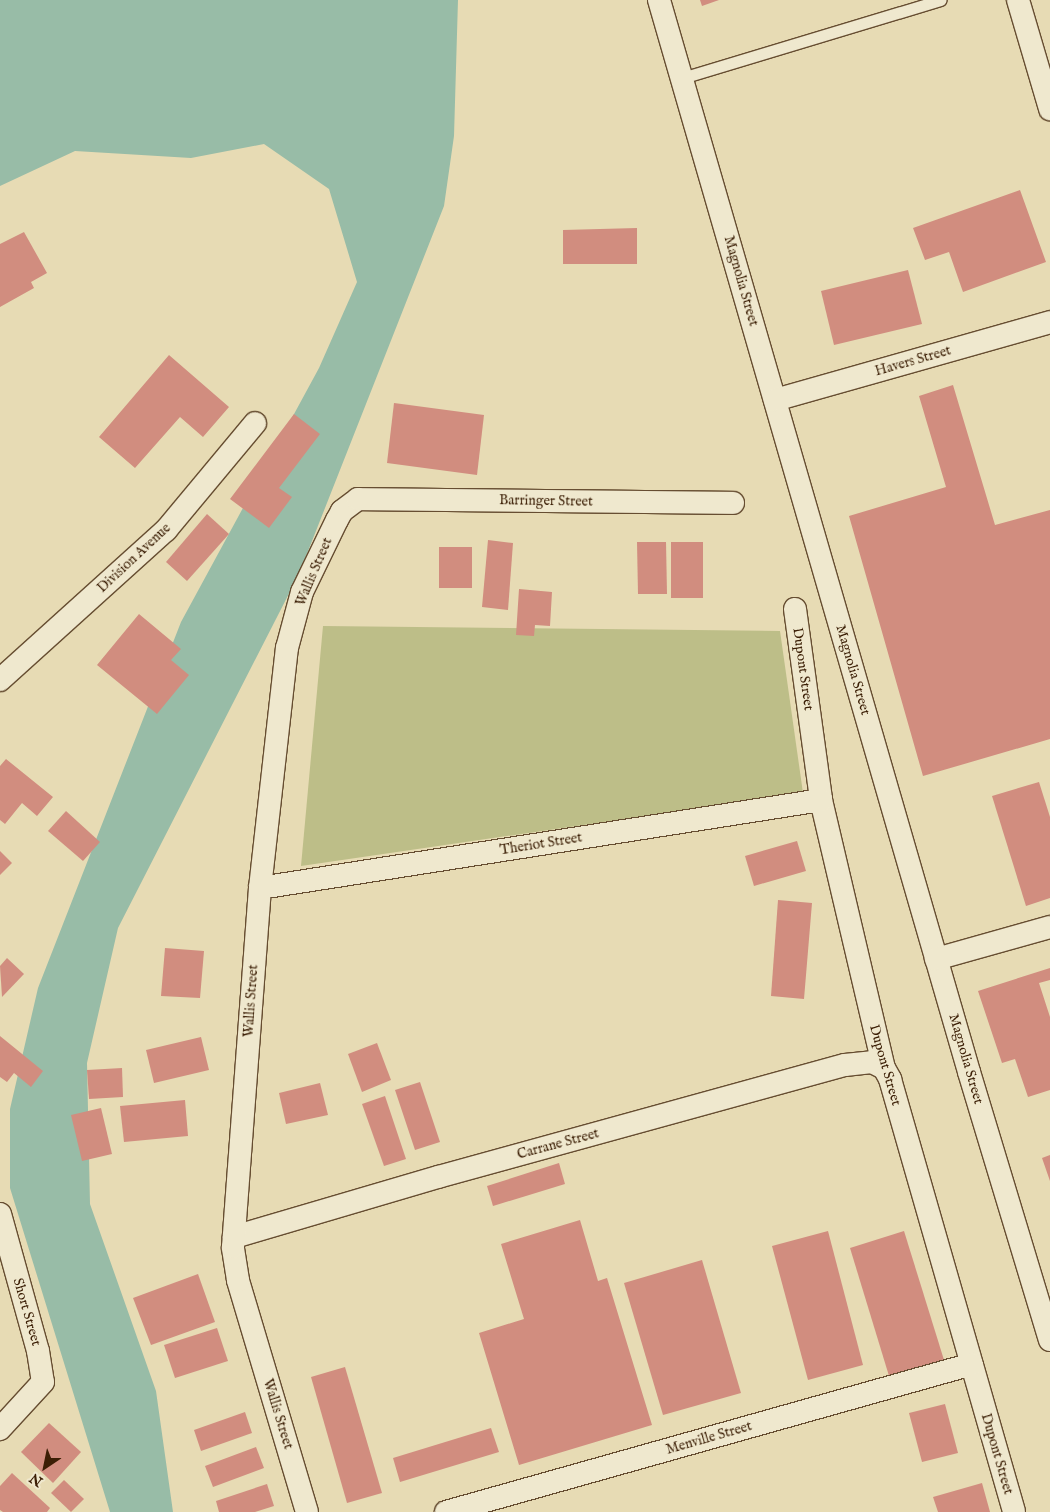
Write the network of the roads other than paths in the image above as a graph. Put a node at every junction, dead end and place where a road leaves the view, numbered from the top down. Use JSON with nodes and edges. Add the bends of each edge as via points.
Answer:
{"nodes":[{"id":1,"x":659,"y":0,"type":"edge"},
{"id":2,"x":940,"y":0,"type":"edge"},
{"id":3,"x":1018,"y":0,"type":"edge"},
{"id":4,"x":682,"y":78,"type":"junction"},
{"id":5,"x":1050,"y":109,"type":"edge"},
{"id":6,"x":1050,"y":322,"type":"edge"},
{"id":7,"x":775,"y":400,"type":"junction"},
{"id":8,"x":255,"y":423,"type":"dead end"},
{"id":9,"x":358,"y":500,"type":"joint"},
{"id":10,"x":733,"y":503,"type":"dead end"},
{"id":11,"x":795,"y":609,"type":"dead end"},
{"id":12,"x":0,"y":680,"type":"edge"},
{"id":13,"x":821,"y":800,"type":"junction"},
{"id":14,"x":260,"y":888,"type":"junction"},
{"id":15,"x":1050,"y":927,"type":"edge"},
{"id":16,"x":936,"y":959,"type":"junction"},
{"id":17,"x":884,"y":1068,"type":"junction"},
{"id":18,"x":0,"y":1214,"type":"edge"},
{"id":19,"x":234,"y":1237,"type":"junction"},
{"id":20,"x":1050,"y":1340,"type":"edge"},
{"id":21,"x":972,"y":1364,"type":"junction"},
{"id":22,"x":0,"y":1429,"type":"edge"},
{"id":23,"x":307,"y":1512,"type":"edge"},
{"id":24,"x":446,"y":1512,"type":"edge"},
{"id":25,"x":1014,"y":1512,"type":"edge"}],
"edges":[{"from":1,"to":4,"type":"street","name":"Magnolia Street"},
{"from":2,"to":4,"type":"lane"},
{"from":3,"to":5,"type":"street"},
{"from":4,"to":7,"type":"street","name":"Magnolia Street"},
{"from":6,"to":7,"type":"street","name":"Havers Street"},
{"from":7,"to":16,"type":"street","name":"Magnolia Street"},
{"from":8,"to":12,"type":"street","name":"Division Avenue","via":[[166,530]]},
{"from":9,"to":10,"type":"street","name":"Barringer Street"},
{"from":9,"to":14,"type":"street","name":"Wallis Street","via":[[342,511],[302,592],[287,648]]},
{"from":11,"to":13,"type":"street","name":"Dupont Street"},
{"from":13,"to":14,"type":"street","name":"Theriot Street"},
{"from":13,"to":17,"type":"street","name":"Dupont Street"},
{"from":14,"to":19,"type":"street","name":"Wallis Street"},
{"from":15,"to":16,"type":"street"},
{"from":16,"to":20,"type":"street","name":"Magnolia Street"},
{"from":17,"to":19,"type":"street","name":"Carrane Street","via":[[872,1062],[845,1065]]},
{"from":17,"to":21,"type":"street","name":"Dupont Street","via":[[890,1079]]},
{"from":18,"to":22,"type":"street","name":"Short Street","via":[[38,1351],[43,1382]]},
{"from":19,"to":23,"type":"street","name":"Wallis Street","via":[[238,1280]]},
{"from":21,"to":24,"type":"street","name":"Menville Street"},
{"from":21,"to":25,"type":"street","name":"Dupont Street"}]}
